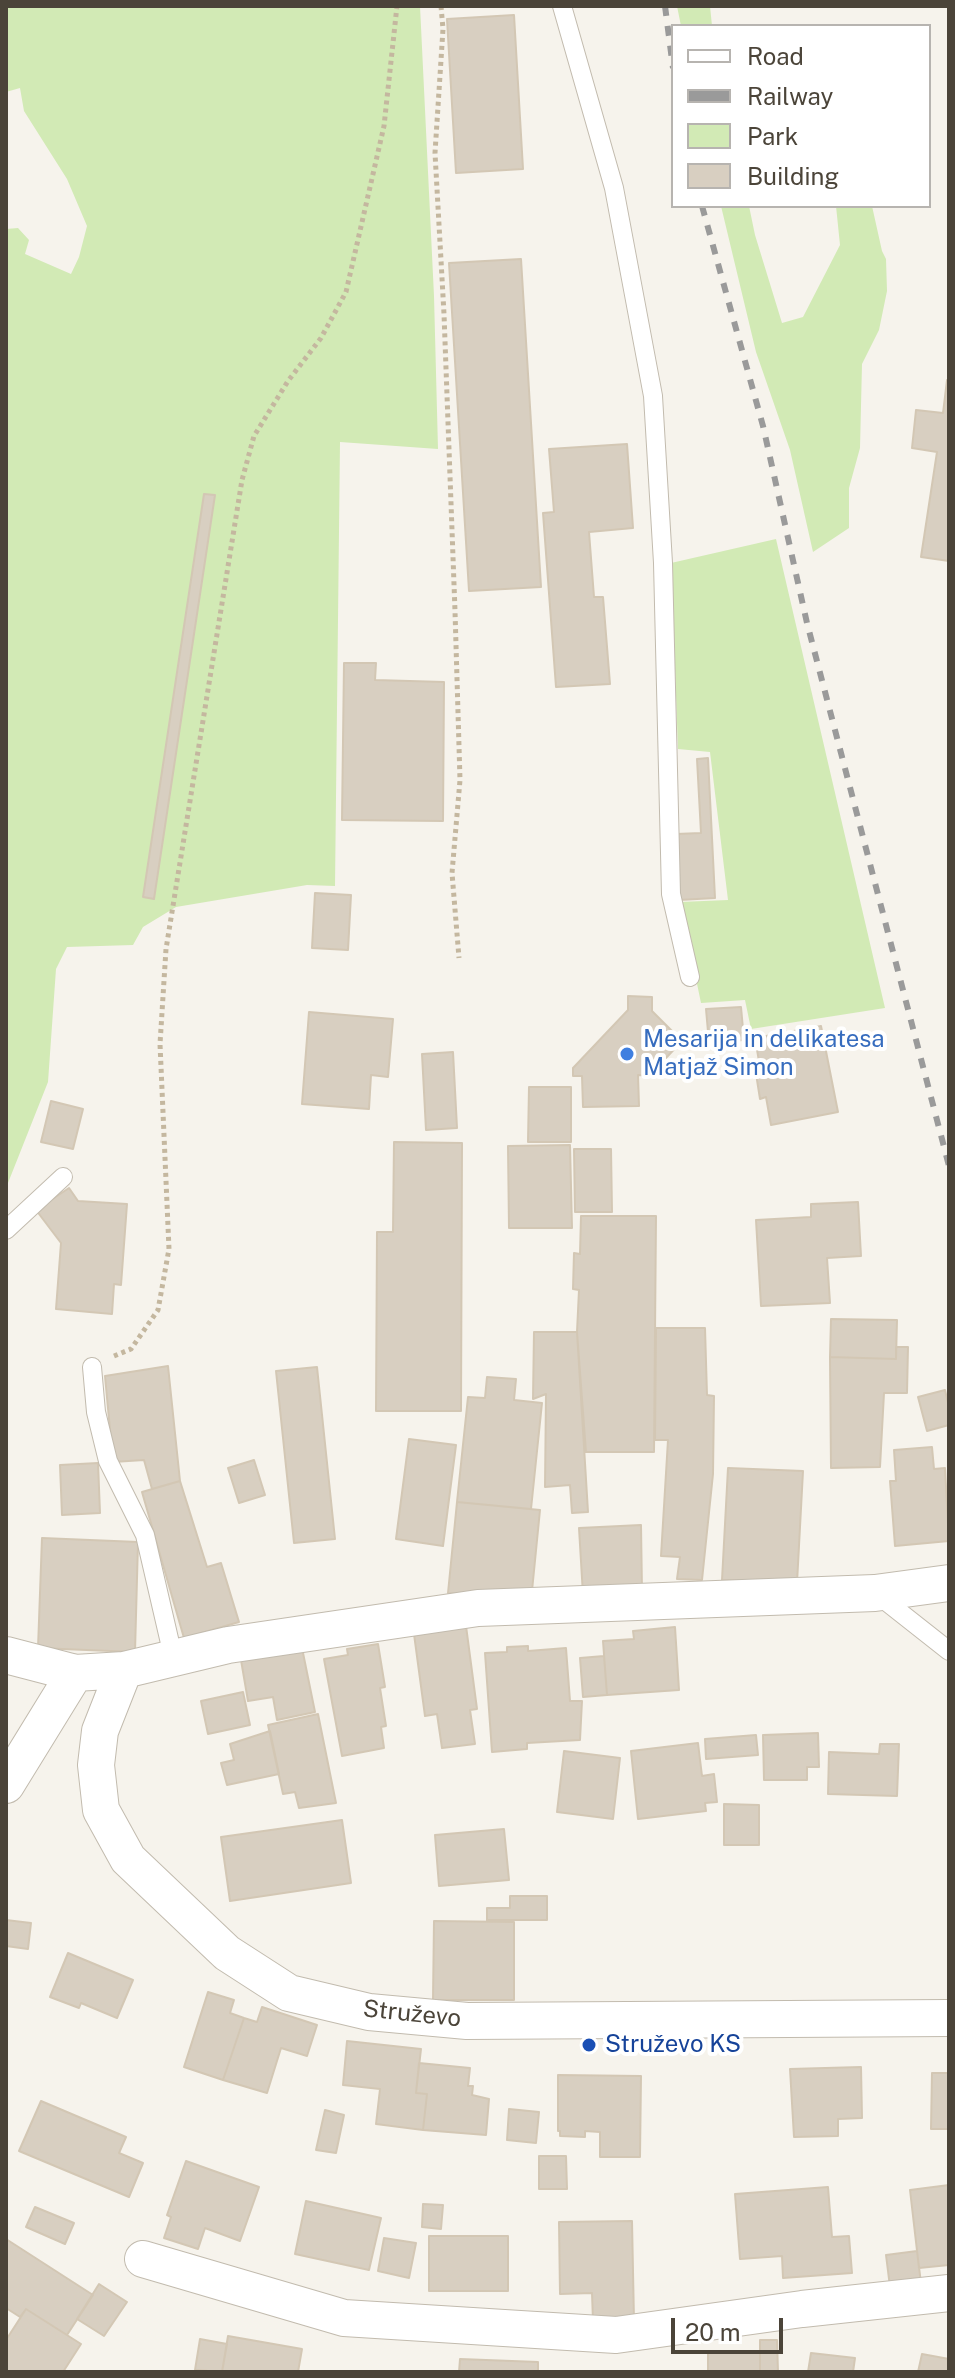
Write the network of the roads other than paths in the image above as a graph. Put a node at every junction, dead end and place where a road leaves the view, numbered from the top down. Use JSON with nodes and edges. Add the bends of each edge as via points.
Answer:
{"nodes":[{"id":1,"x":562,"y":6,"type":"edge"},
{"id":2,"x":690,"y":977,"type":"dead end"},
{"id":3,"x":63,"y":1177,"type":"dead end"},
{"id":4,"x":6,"y":1230,"type":"edge"},
{"id":5,"x":92,"y":1367,"type":"road end"},
{"id":6,"x":949,"y":1583,"type":"edge"},
{"id":7,"x":875,"y":1593,"type":"junction"},
{"id":8,"x":949,"y":1651,"type":"edge"},
{"id":9,"x":6,"y":1655,"type":"edge"},
{"id":10,"x":173,"y":1656,"type":"junction"},
{"id":11,"x":124,"y":1670,"type":"junction"},
{"id":12,"x":75,"y":1673,"type":"junction"},
{"id":13,"x":6,"y":1785,"type":"edge"},
{"id":14,"x":949,"y":2018,"type":"edge"},
{"id":15,"x":143,"y":2259,"type":"dead end"},
{"id":16,"x":949,"y":2293,"type":"edge"}],
"edges":[{"from":1,"to":2,"type":"lane","via":[[614,188],[653,396],[671,894]]},
{"from":3,"to":4,"type":"lane"},
{"from":5,"to":10,"type":"lane","via":[[108,1461],[145,1535]]},
{"from":6,"to":7,"type":"street"},
{"from":7,"to":8,"type":"lane"},
{"from":7,"to":10,"type":"street","via":[[478,1608]]},
{"from":9,"to":12,"type":"street"},
{"from":10,"to":11,"type":"street"},
{"from":11,"to":12,"type":"street"},
{"from":11,"to":14,"type":"street","name":"Struževo","via":[[100,1731],[96,1765],[101,1810],[128,1859],[227,1953],[289,1993],[369,2012],[467,2021]]},
{"from":12,"to":13,"type":"street"},
{"from":15,"to":16,"type":"street","via":[[344,2318],[616,2335]]}]}
